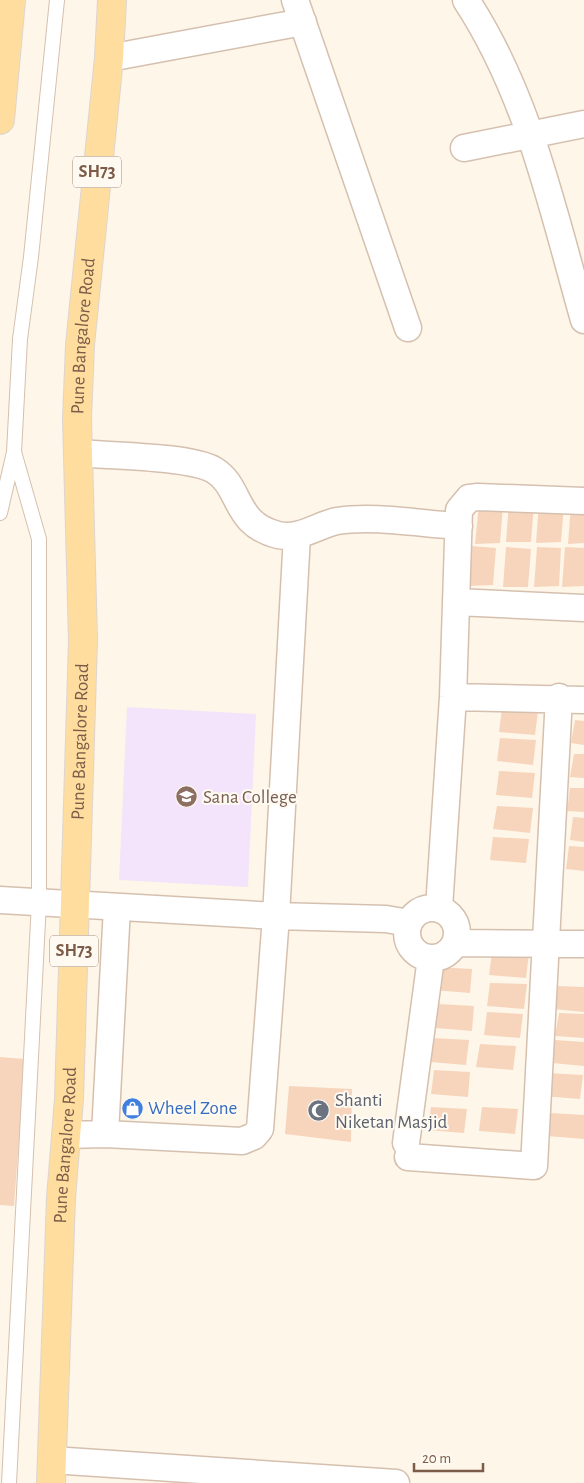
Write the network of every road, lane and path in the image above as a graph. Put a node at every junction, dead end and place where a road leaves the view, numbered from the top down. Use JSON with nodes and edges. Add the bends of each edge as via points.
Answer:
{"nodes":[{"id":1,"x":11,"y":0,"type":"edge"},
{"id":2,"x":58,"y":0,"type":"edge"},
{"id":3,"x":112,"y":0,"type":"edge"},
{"id":4,"x":466,"y":0,"type":"edge"},
{"id":5,"x":299,"y":11,"type":"edge"},
{"id":6,"x":109,"y":58,"type":"junction"},
{"id":7,"x":0,"y":120,"type":"edge"},
{"id":8,"x":584,"y":124,"type":"edge"},
{"id":9,"x":531,"y":135,"type":"junction"},
{"id":10,"x":464,"y":148,"type":"dead end"},
{"id":11,"x":584,"y":320,"type":"edge"},
{"id":12,"x":408,"y":328,"type":"dead end"},
{"id":13,"x":14,"y":452,"type":"junction"},
{"id":14,"x":78,"y":453,"type":"junction"},
{"id":15,"x":584,"y":500,"type":"edge"},
{"id":16,"x":0,"y":513,"type":"edge"},
{"id":17,"x":458,"y":526,"type":"junction"},
{"id":18,"x":297,"y":534,"type":"junction"},
{"id":19,"x":457,"y":602,"type":"junction"},
{"id":20,"x":584,"y":608,"type":"edge"},
{"id":21,"x":453,"y":697,"type":"junction"},
{"id":22,"x":571,"y":698,"type":"edge"},
{"id":23,"x":0,"y":900,"type":"edge"},
{"id":24,"x":39,"y":902,"type":"junction"},
{"id":25,"x":76,"y":904,"type":"junction"},
{"id":26,"x":117,"y":908,"type":"junction"},
{"id":27,"x":439,"y":908,"type":"junction"},
{"id":28,"x":276,"y":916,"type":"junction"},
{"id":29,"x":409,"y":923,"type":"junction"},
{"id":30,"x":456,"y":943,"type":"junction"},
{"id":31,"x":545,"y":944,"type":"junction"},
{"id":32,"x":584,"y":944,"type":"edge"},
{"id":33,"x":431,"y":958,"type":"junction"},
{"id":34,"x":105,"y":1134,"type":"junction"},
{"id":35,"x":66,"y":1136,"type":"junction"},
{"id":36,"x":52,"y":1472,"type":"edge"},
{"id":37,"x":326,"y":1481,"type":"edge"},
{"id":38,"x":9,"y":1483,"type":"edge"},
{"id":39,"x":396,"y":1483,"type":"edge"}],
"edges":[{"from":1,"to":7,"type":"main road"},
{"from":2,"to":13,"type":"lane","via":[[20,339]]},
{"from":3,"to":6,"type":"main road","name":"Pune Bangalore Road","number":"SH73"},
{"from":4,"to":9,"type":"street","via":[[508,78]]},
{"from":5,"to":6,"type":"street"},
{"from":5,"to":12,"type":"street"},
{"from":6,"to":14,"type":"main road","name":"Pune Bangalore Road","number":"SH73","via":[[80,345]]},
{"from":8,"to":9,"type":"street"},
{"from":9,"to":10,"type":"street"},
{"from":9,"to":11,"type":"street"},
{"from":13,"to":16,"type":"lane"},
{"from":13,"to":24,"type":"lane","via":[[39,539]]},
{"from":14,"to":18,"type":"street","via":[[186,461],[205,466],[215,470],[226,482],[246,517],[264,530],[280,535]]},
{"from":14,"to":25,"type":"main road","name":"Pune Bangalore Road","number":"SH73","via":[[83,640]]},
{"from":15,"to":17,"type":"street","via":[[469,498],[459,510]]},
{"from":17,"to":18,"type":"street","via":[[355,519]]},
{"from":17,"to":19,"type":"street"},
{"from":18,"to":28,"type":"street"},
{"from":19,"to":20,"type":"street"},
{"from":19,"to":21,"type":"street"},
{"from":21,"to":22,"type":"street"},
{"from":21,"to":27,"type":"street"},
{"from":22,"to":31,"type":"street"},
{"from":23,"to":24,"type":"street"},
{"from":24,"to":25,"type":"street"},
{"from":24,"to":38,"type":"lane"},
{"from":25,"to":26,"type":"street"},
{"from":25,"to":35,"type":"main road","name":"Pune Bangalore Road","number":"SH73"},
{"from":26,"to":28,"type":"street"},
{"from":26,"to":34,"type":"street"},
{"from":27,"to":29,"type":"street","via":[[420,910]]},
{"from":27,"to":30,"type":"street","via":[[455,922],[458,930]]},
{"from":28,"to":29,"type":"street","via":[[386,919]]},
{"from":28,"to":34,"type":"street","via":[[260,1129],[242,1141]]},
{"from":29,"to":33,"type":"street","via":[[407,932],[412,949]]},
{"from":30,"to":31,"type":"street"},
{"from":30,"to":33,"type":"street","via":[[444,956]]},
{"from":31,"to":32,"type":"street"},
{"from":31,"to":33,"type":"street","via":[[534,1166],[407,1150]]},
{"from":34,"to":35,"type":"street"},
{"from":35,"to":36,"type":"main road","name":"Pune Bangalore Road","number":"SH73","via":[[60,1198]]},
{"from":36,"to":37,"type":"street"},
{"from":37,"to":39,"type":"street"}]}
